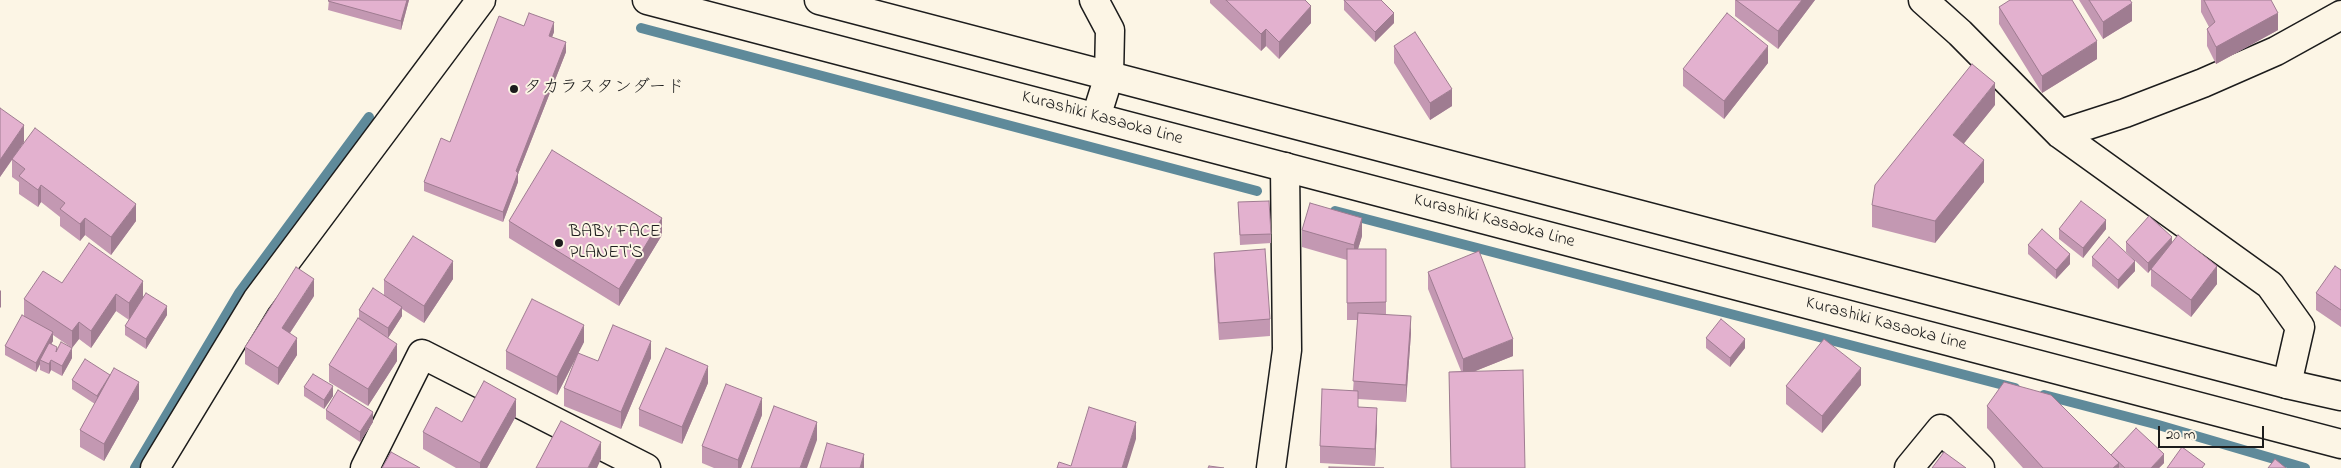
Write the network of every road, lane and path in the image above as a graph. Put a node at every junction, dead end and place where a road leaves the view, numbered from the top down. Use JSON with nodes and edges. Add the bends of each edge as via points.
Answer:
{"nodes":[{"id":1,"x":481,"y":0,"type":"edge"},
{"id":2,"x":647,"y":0,"type":"edge"},
{"id":3,"x":819,"y":0,"type":"edge"},
{"id":4,"x":1094,"y":0,"type":"edge"},
{"id":5,"x":1923,"y":0,"type":"edge"},
{"id":6,"x":2341,"y":15,"type":"edge"},
{"id":7,"x":1108,"y":76,"type":"junction"},
{"id":8,"x":1096,"y":118,"type":"junction"},
{"id":9,"x":2060,"y":134,"type":"junction"},
{"id":10,"x":1285,"y":167,"type":"junction"},
{"id":11,"x":2287,"y":384,"type":"junction"},
{"id":12,"x":2341,"y":396,"type":"edge"},
{"id":13,"x":2341,"y":444,"type":"edge"},
{"id":14,"x":631,"y":464,"type":"edge"},
{"id":15,"x":155,"y":468,"type":"edge"},
{"id":16,"x":364,"y":468,"type":"edge"},
{"id":17,"x":1271,"y":468,"type":"edge"},
{"id":18,"x":1909,"y":468,"type":"edge"},
{"id":19,"x":1980,"y":468,"type":"edge"}],
"edges":[{"from":1,"to":15,"type":"main road","via":[[257,300]]},
{"from":2,"to":8,"type":"main road","name":"Kurashiki Kasaoka Line"},
{"from":3,"to":7,"type":"main road"},
{"from":4,"to":7,"type":"main road","via":[[1110,30]]},
{"from":5,"to":9,"type":"main road"},
{"from":6,"to":9,"type":"main road","via":[[2276,51],[2203,83]]},
{"from":7,"to":8,"type":"main road"},
{"from":7,"to":11,"type":"main road"},
{"from":8,"to":10,"type":"main road","name":"Kurashiki Kasaoka Line"},
{"from":9,"to":11,"type":"main road","via":[[2270,285],[2300,327]]},
{"from":10,"to":13,"type":"main road","name":"Kurashiki Kasaoka Line"},
{"from":10,"to":17,"type":"main road","via":[[1287,350]]},
{"from":11,"to":12,"type":"main road"},
{"from":14,"to":16,"type":"main road","via":[[422,354]]},
{"from":18,"to":19,"type":"main road","via":[[1941,429]]}]}
